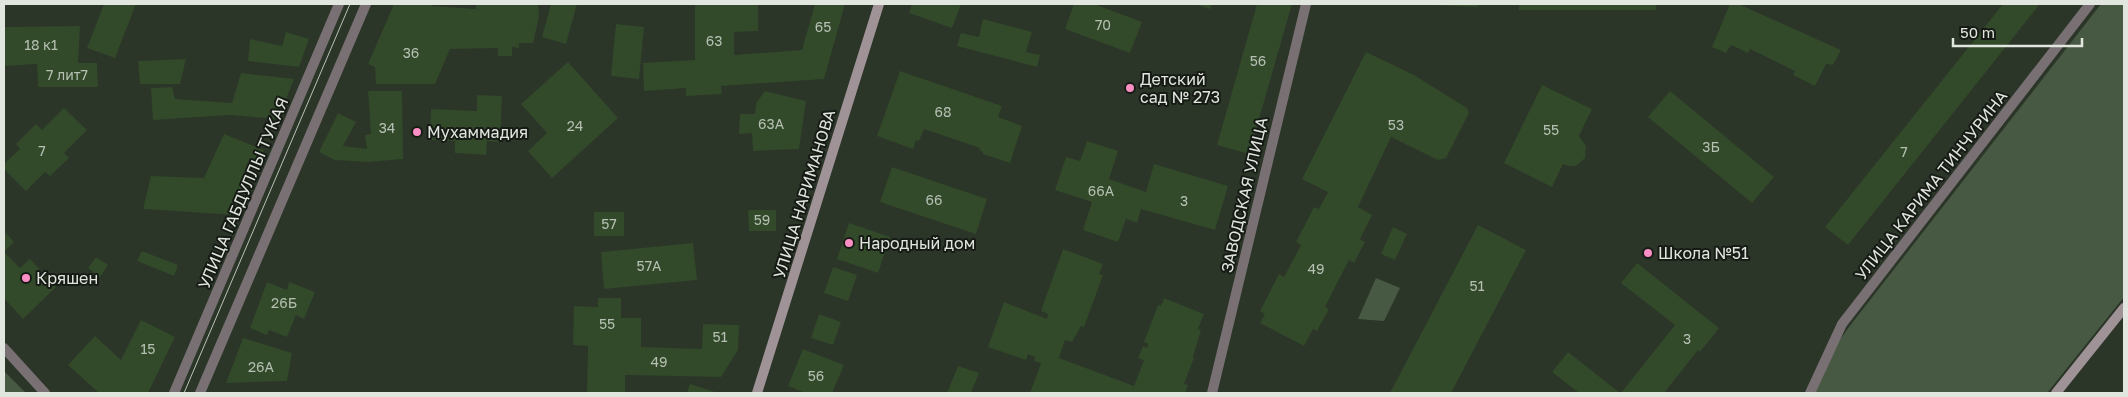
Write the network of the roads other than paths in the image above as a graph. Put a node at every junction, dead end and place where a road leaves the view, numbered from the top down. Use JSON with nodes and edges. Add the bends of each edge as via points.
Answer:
{"nodes":[{"id":1,"x":339,"y":4,"type":"edge"},
{"id":2,"x":366,"y":4,"type":"edge"},
{"id":3,"x":879,"y":4,"type":"edge"},
{"id":4,"x":1306,"y":4,"type":"edge"},
{"id":5,"x":2090,"y":4,"type":"edge"},
{"id":6,"x":2124,"y":308,"type":"edge"},
{"id":7,"x":4,"y":348,"type":"edge"},
{"id":8,"x":45,"y":393,"type":"edge"},
{"id":9,"x":174,"y":393,"type":"edge"},
{"id":10,"x":200,"y":393,"type":"edge"},
{"id":11,"x":757,"y":393,"type":"edge"},
{"id":12,"x":1212,"y":393,"type":"edge"},
{"id":13,"x":1810,"y":393,"type":"edge"},
{"id":14,"x":2056,"y":393,"type":"edge"}],
"edges":[{"from":1,"to":9,"type":"street","name":"УЛИЦА ГАБДУЛЛЫ ТУКАЯ"},
{"from":2,"to":10,"type":"street"},
{"from":3,"to":11,"type":"main road","name":"УЛИЦА НАРИМАНОВА"},
{"from":4,"to":12,"type":"street","name":"ЗАВОДСКАЯ УЛИЦА"},
{"from":5,"to":13,"type":"street","name":"УЛИЦА КАРИМА ТИНЧУРИНА","via":[[1842,324]]},
{"from":6,"to":14,"type":"main road"},
{"from":7,"to":8,"type":"street"}]}
